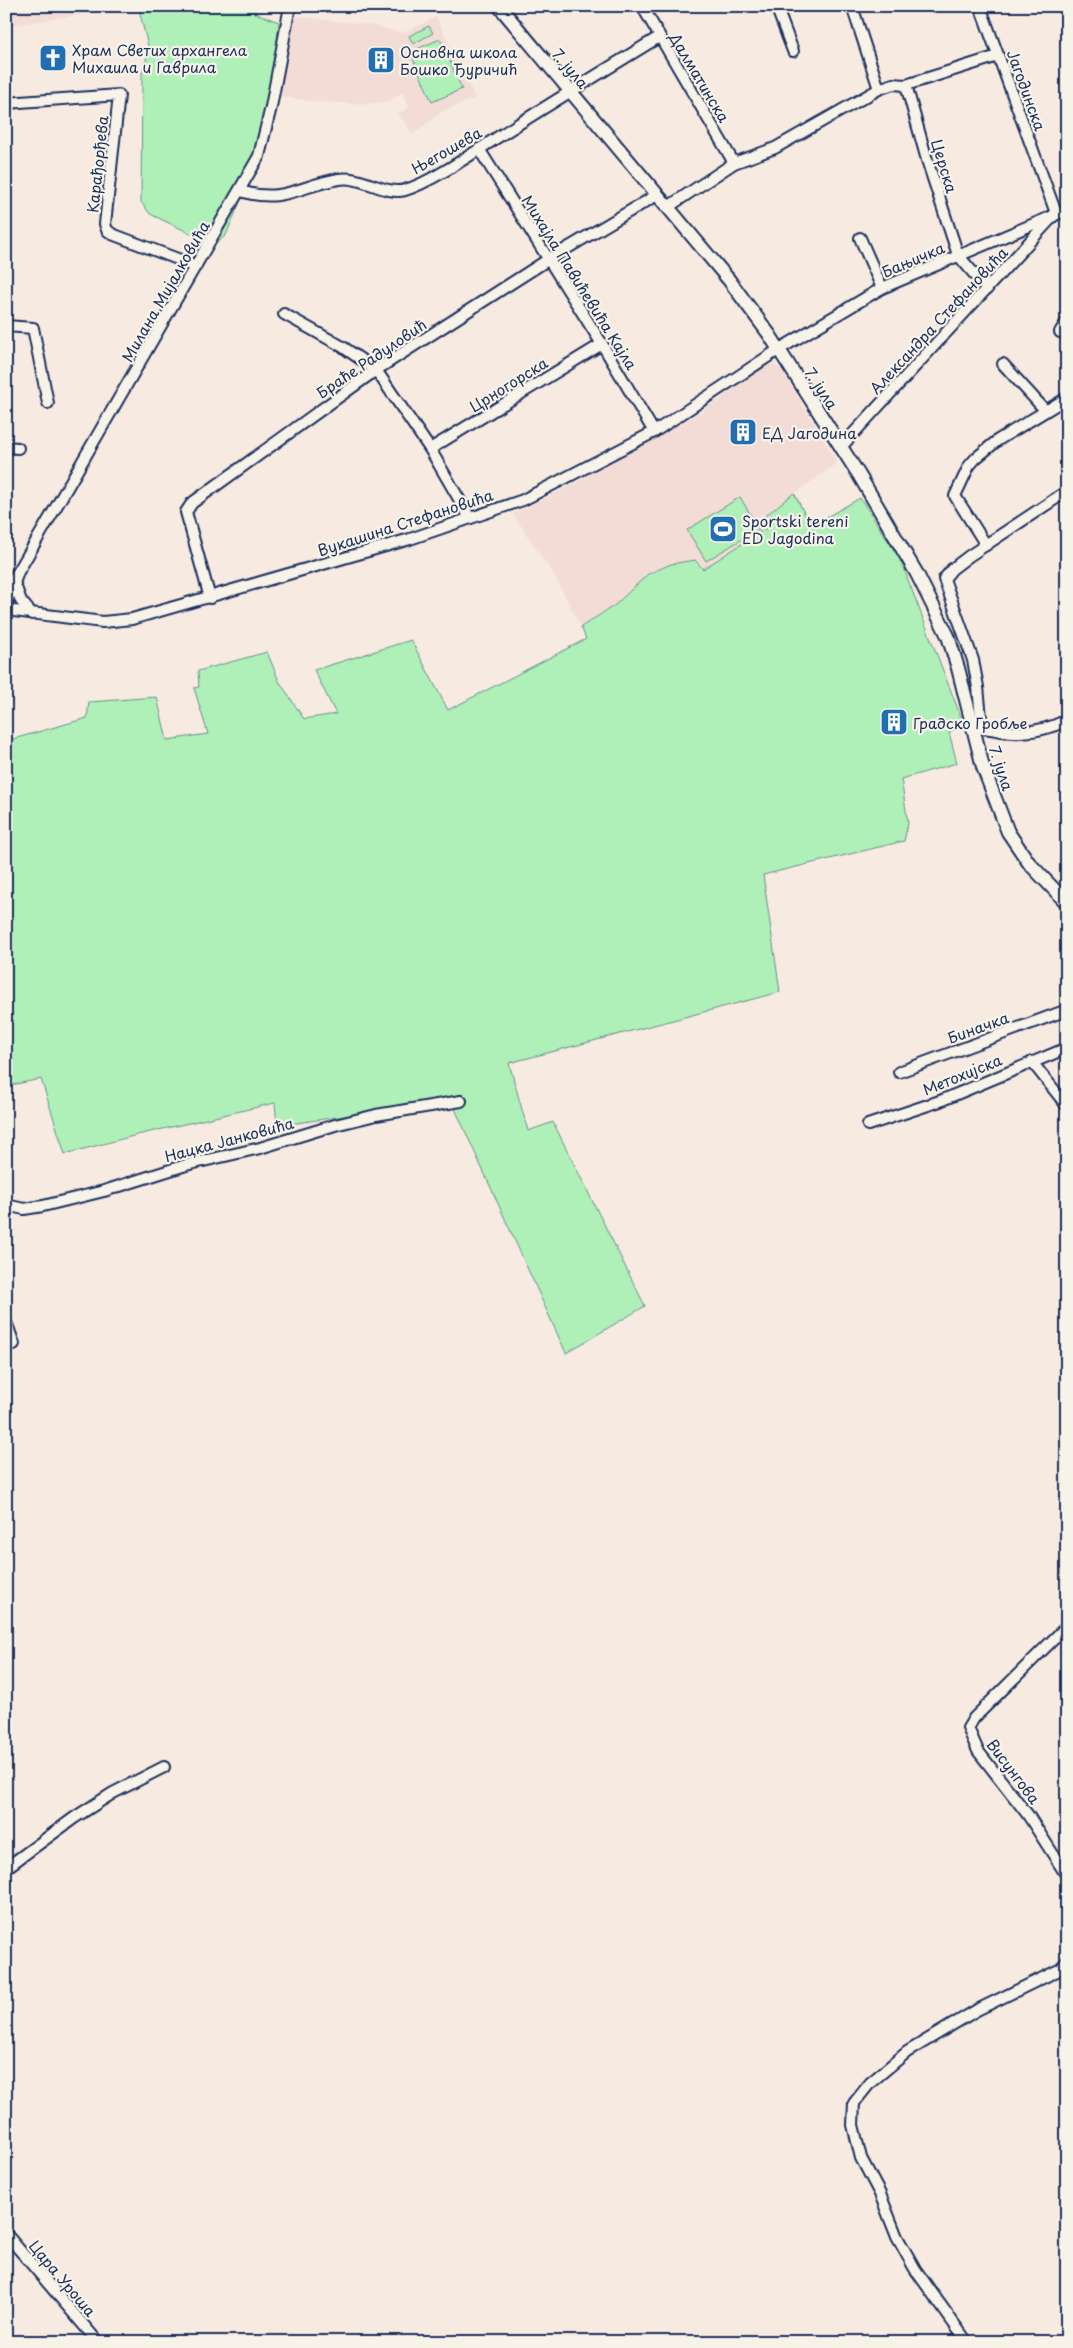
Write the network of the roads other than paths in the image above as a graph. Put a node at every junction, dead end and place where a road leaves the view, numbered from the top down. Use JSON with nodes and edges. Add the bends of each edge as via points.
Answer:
{"nodes":[{"id":1,"x":290,"y":6,"type":"edge"},
{"id":2,"x":499,"y":6,"type":"edge"},
{"id":3,"x":642,"y":6,"type":"edge"},
{"id":4,"x":776,"y":6,"type":"edge"},
{"id":5,"x":852,"y":6,"type":"edge"},
{"id":6,"x":980,"y":6,"type":"edge"},
{"id":7,"x":659,"y":37,"type":"junction"},
{"id":8,"x":793,"y":51,"type":"dead end"},
{"id":9,"x":998,"y":56,"type":"junction"},
{"id":10,"x":906,"y":85,"type":"junction"},
{"id":11,"x":879,"y":89,"type":"junction"},
{"id":12,"x":569,"y":92,"type":"junction"},
{"id":13,"x":6,"y":103,"type":"edge"},
{"id":14,"x":479,"y":149,"type":"junction"},
{"id":15,"x":734,"y":163,"type":"junction"},
{"id":16,"x":240,"y":191,"type":"junction"},
{"id":17,"x":658,"y":195,"type":"junction"},
{"id":18,"x":668,"y":207,"type":"junction"},
{"id":19,"x":1067,"y":210,"type":"edge"},
{"id":20,"x":1056,"y":213,"type":"junction"},
{"id":21,"x":860,"y":238,"type":"dead end"},
{"id":22,"x":958,"y":256,"type":"junction"},
{"id":23,"x":549,"y":259,"type":"junction"},
{"id":24,"x":196,"y":266,"type":"junction"},
{"id":25,"x":882,"y":288,"type":"junction"},
{"id":26,"x":987,"y":289,"type":"junction"},
{"id":27,"x":284,"y":314,"type":"dead end"},
{"id":28,"x":1067,"y":321,"type":"edge"},
{"id":29,"x":6,"y":326,"type":"edge"},
{"id":30,"x":1060,"y":332,"type":"dead end"},
{"id":31,"x":602,"y":344,"type":"junction"},
{"id":32,"x":778,"y":350,"type":"junction"},
{"id":33,"x":1003,"y":364,"type":"dead end"},
{"id":34,"x":376,"y":370,"type":"junction"},
{"id":35,"x":1067,"y":398,"type":"edge"},
{"id":36,"x":48,"y":403,"type":"dead end"},
{"id":37,"x":1044,"y":409,"type":"junction"},
{"id":38,"x":654,"y":432,"type":"junction"},
{"id":39,"x":6,"y":447,"type":"edge"},
{"id":40,"x":841,"y":447,"type":"junction"},
{"id":41,"x":18,"y":448,"type":"dead end"},
{"id":42,"x":430,"y":449,"type":"junction"},
{"id":43,"x":1067,"y":491,"type":"edge"},
{"id":44,"x":470,"y":518,"type":"junction"},
{"id":45,"x":986,"y":546,"type":"junction"},
{"id":46,"x":9,"y":587,"type":"edge"},
{"id":47,"x":210,"y":598,"type":"junction"},
{"id":48,"x":8,"y":605,"type":"edge"},
{"id":49,"x":32,"y":614,"type":"junction"},
{"id":50,"x":1067,"y":720,"type":"edge"},
{"id":51,"x":977,"y":728,"type":"junction"},
{"id":52,"x":1067,"y":903,"type":"edge"},
{"id":53,"x":1067,"y":1010,"type":"edge"},
{"id":54,"x":1067,"y":1048,"type":"edge"},
{"id":55,"x":1032,"y":1062,"type":"junction"},
{"id":56,"x":899,"y":1072,"type":"dead end"},
{"id":57,"x":461,"y":1101,"type":"dead end"},
{"id":58,"x":1067,"y":1106,"type":"edge"},
{"id":59,"x":868,"y":1125,"type":"dead end"},
{"id":60,"x":6,"y":1205,"type":"edge"},
{"id":61,"x":6,"y":1322,"type":"edge"},
{"id":62,"x":14,"y":1344,"type":"dead end"},
{"id":63,"x":1067,"y":1626,"type":"edge"},
{"id":64,"x":164,"y":1767,"type":"dead end"},
{"id":65,"x":6,"y":1868,"type":"edge"},
{"id":66,"x":1067,"y":1876,"type":"edge"},
{"id":67,"x":1067,"y":1961,"type":"edge"},
{"id":68,"x":6,"y":2234,"type":"edge"},
{"id":69,"x":98,"y":2342,"type":"edge"},
{"id":70,"x":968,"y":2342,"type":"edge"}],
"edges":[{"from":1,"to":16,"type":"street","name":"Милана Мијалковића","via":[[259,156]]},
{"from":2,"to":12,"type":"main road","name":"7. јула"},
{"from":3,"to":7,"type":"street","name":"Далматинска"},
{"from":4,"to":8,"type":"street"},
{"from":5,"to":11,"type":"street"},
{"from":6,"to":9,"type":"street","name":"Јагодинска"},
{"from":7,"to":12,"type":"street","name":"Његошева"},
{"from":7,"to":15,"type":"street","name":"Далматинска"},
{"from":9,"to":10,"type":"street"},
{"from":9,"to":20,"type":"street","name":"Јагодинска"},
{"from":10,"to":11,"type":"street","via":[[893,84]]},
{"from":10,"to":22,"type":"street","name":"Церска"},
{"from":11,"to":15,"type":"street","via":[[775,148]]},
{"from":12,"to":14,"type":"street","name":"Његошева"},
{"from":12,"to":17,"type":"main road","name":"7. јула"},
{"from":13,"to":24,"type":"street","name":"Карађорђева","via":[[120,95],[105,224],[107,230]]},
{"from":14,"to":16,"type":"street","name":"Његошева","via":[[403,191],[352,178],[332,180],[279,196],[259,196]]},
{"from":14,"to":23,"type":"street","name":"Михајла Павићевића Кајла"},
{"from":15,"to":18,"type":"street"},
{"from":16,"to":24,"type":"street","name":"Милана Мијалковића"},
{"from":17,"to":18,"type":"main road","name":"7. јула"},
{"from":17,"to":23,"type":"street","name":"Браће Радуловић"},
{"from":18,"to":32,"type":"main road","name":"7. јула","via":[[729,280]]},
{"from":19,"to":20,"type":"street","name":"Бањичка"},
{"from":20,"to":22,"type":"street","name":"Бањичка"},
{"from":20,"to":26,"type":"street","name":"Александра Стефановића"},
{"from":21,"to":25,"type":"street"},
{"from":22,"to":25,"type":"street","name":"Бањичка"},
{"from":22,"to":26,"type":"street"},
{"from":23,"to":31,"type":"street","name":"Михајла Павићевића Кајла"},
{"from":23,"to":34,"type":"street","name":"Браће Радуловић"},
{"from":24,"to":46,"type":"street","name":"Милана Мијалковића"},
{"from":25,"to":32,"type":"street","name":"Бањичка"},
{"from":26,"to":40,"type":"street","name":"Александра Стефановића"},
{"from":27,"to":34,"type":"street","via":[[352,352]]},
{"from":28,"to":30,"type":"street"},
{"from":29,"to":36,"type":"street","via":[[33,328]]},
{"from":31,"to":38,"type":"street","name":"Михајла Павићевића Кајла"},
{"from":31,"to":42,"type":"street","name":"Црногорска"},
{"from":32,"to":38,"type":"street","name":"Вукашина Стефановића"},
{"from":32,"to":40,"type":"main road","name":"7. јула"},
{"from":33,"to":37,"type":"street"},
{"from":34,"to":42,"type":"street"},
{"from":34,"to":47,"type":"street","name":"Браће Радуловић","via":[[188,506],[186,512]]},
{"from":35,"to":37,"type":"street"},
{"from":37,"to":45,"type":"street","via":[[976,458],[955,496]]},
{"from":38,"to":44,"type":"street","name":"Вукашина Стефановића","via":[[523,500]]},
{"from":39,"to":41,"type":"street"},
{"from":40,"to":51,"type":"main road","name":"7. јула","via":[[893,531],[940,618]]},
{"from":42,"to":44,"type":"street"},
{"from":43,"to":45,"type":"street"},
{"from":44,"to":47,"type":"street","name":"Вукашина Стефановића"},
{"from":45,"to":51,"type":"street","via":[[952,568],[944,579],[974,660],[978,687]]},
{"from":46,"to":48,"type":"street","name":"Милана Мијалковића"},
{"from":46,"to":49,"type":"street"},
{"from":47,"to":49,"type":"street","name":"Вукашина Стефановића","via":[[119,621]]},
{"from":48,"to":49,"type":"street","name":"Вукашина Стефановића"},
{"from":50,"to":51,"type":"street","via":[[1032,732]]},
{"from":51,"to":52,"type":"main road","name":"7. јула","via":[[994,798],[1016,845],[1036,872]]},
{"from":53,"to":56,"type":"street","name":"Биначка"},
{"from":54,"to":55,"type":"street","name":"Метохијска"},
{"from":55,"to":58,"type":"street"},
{"from":55,"to":59,"type":"street","name":"Метохијска","via":[[940,1101]]},
{"from":57,"to":60,"type":"street","name":"Нацка Јанковића","via":[[335,1125],[43,1206],[24,1209]]},
{"from":61,"to":62,"type":"street"},
{"from":63,"to":66,"type":"street","name":"Висунгова","via":[[974,1718],[968,1728],[978,1751],[1028,1815]]},
{"from":64,"to":65,"type":"street","via":[[113,1793]]},
{"from":67,"to":70,"type":"street","via":[[1061,1969],[977,2010],[907,2052],[870,2083],[854,2103],[853,2125],[861,2158],[880,2194],[896,2237]]},
{"from":68,"to":69,"type":"street","name":"Цара Уроша"}]}
